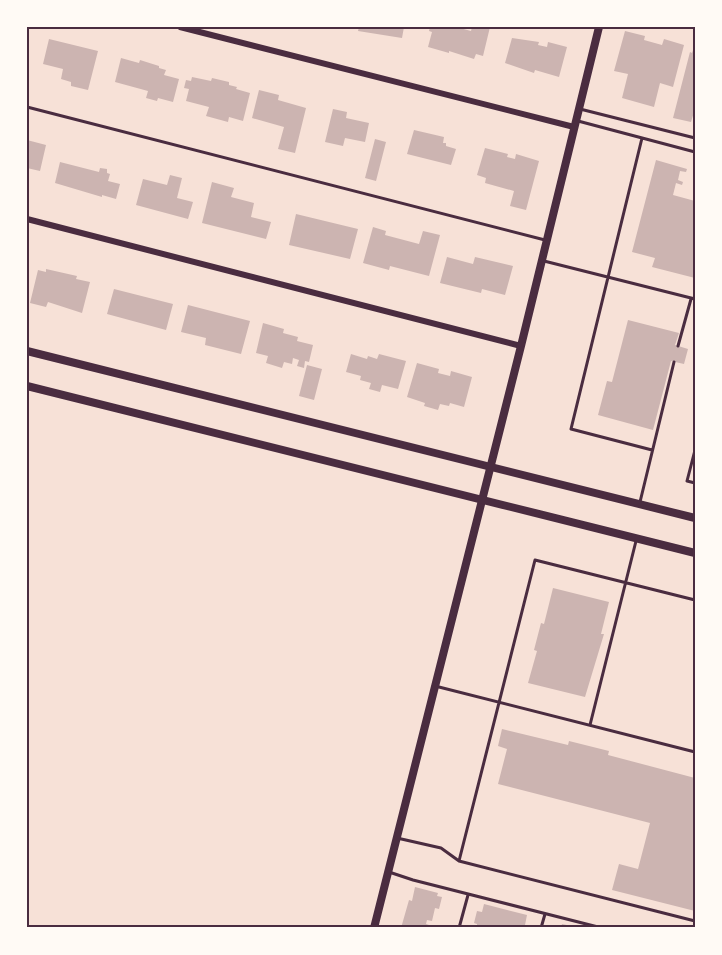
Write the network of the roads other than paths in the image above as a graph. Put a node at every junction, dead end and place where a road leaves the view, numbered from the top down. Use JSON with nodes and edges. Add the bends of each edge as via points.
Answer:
{"nodes":[{"id":1,"x":180,"y":27,"type":"edge"},
{"id":2,"x":599,"y":27,"type":"edge"},
{"id":3,"x":27,"y":107,"type":"edge"},
{"id":4,"x":578,"y":108,"type":"junction"},
{"id":5,"x":574,"y":124,"type":"junction"},
{"id":6,"x":642,"y":138,"type":"junction"},
{"id":7,"x":695,"y":138,"type":"edge"},
{"id":8,"x":695,"y":152,"type":"edge"},
{"id":9,"x":27,"y":219,"type":"edge"},
{"id":10,"x":546,"y":240,"type":"junction"},
{"id":11,"x":542,"y":260,"type":"junction"},
{"id":12,"x":607,"y":277,"type":"junction"},
{"id":13,"x":693,"y":299,"type":"edge"},
{"id":14,"x":521,"y":346,"type":"junction"},
{"id":15,"x":678,"y":346,"type":"dead end"},
{"id":16,"x":27,"y":351,"type":"edge"},
{"id":17,"x":674,"y":362,"type":"dead end"},
{"id":18,"x":27,"y":386,"type":"edge"},
{"id":19,"x":652,"y":450,"type":"junction"},
{"id":20,"x":695,"y":450,"type":"edge"},
{"id":21,"x":490,"y":468,"type":"junction"},
{"id":22,"x":695,"y":483,"type":"edge"},
{"id":23,"x":482,"y":500,"type":"junction"},
{"id":24,"x":640,"y":504,"type":"junction"},
{"id":25,"x":695,"y":518,"type":"edge"},
{"id":26,"x":637,"y":538,"type":"junction"},
{"id":27,"x":695,"y":553,"type":"edge"},
{"id":28,"x":626,"y":582,"type":"junction"},
{"id":29,"x":695,"y":600,"type":"edge"},
{"id":30,"x":435,"y":686,"type":"junction"},
{"id":31,"x":499,"y":703,"type":"junction"},
{"id":32,"x":590,"y":725,"type":"junction"},
{"id":33,"x":695,"y":752,"type":"edge"},
{"id":34,"x":396,"y":838,"type":"junction"},
{"id":35,"x":459,"y":861,"type":"junction"},
{"id":36,"x":388,"y":872,"type":"junction"},
{"id":37,"x":468,"y":894,"type":"junction"},
{"id":38,"x":545,"y":914,"type":"junction"},
{"id":39,"x":695,"y":921,"type":"edge"},
{"id":40,"x":374,"y":928,"type":"edge"},
{"id":41,"x":459,"y":928,"type":"edge"},
{"id":42,"x":541,"y":928,"type":"edge"},
{"id":43,"x":602,"y":928,"type":"edge"}],
"edges":[{"from":1,"to":5,"type":"street"},
{"from":2,"to":4,"type":"street"},
{"from":3,"to":10,"type":"lane"},
{"from":4,"to":5,"type":"street"},
{"from":4,"to":7,"type":"lane"},
{"from":5,"to":6,"type":"lane"},
{"from":5,"to":10,"type":"street"},
{"from":6,"to":8,"type":"lane"},
{"from":6,"to":12,"type":"lane"},
{"from":9,"to":14,"type":"street"},
{"from":10,"to":11,"type":"street"},
{"from":11,"to":12,"type":"lane"},
{"from":11,"to":14,"type":"street"},
{"from":12,"to":13,"type":"lane"},
{"from":12,"to":19,"type":"lane","via":[[571,429]]},
{"from":13,"to":15,"type":"lane"},
{"from":14,"to":21,"type":"street"},
{"from":16,"to":21,"type":"main road"},
{"from":17,"to":19,"type":"lane"},
{"from":18,"to":23,"type":"main road"},
{"from":19,"to":24,"type":"lane"},
{"from":20,"to":22,"type":"lane","via":[[687,481]]},
{"from":21,"to":23,"type":"street"},
{"from":21,"to":24,"type":"main road"},
{"from":23,"to":26,"type":"main road"},
{"from":23,"to":30,"type":"street"},
{"from":24,"to":25,"type":"main road"},
{"from":26,"to":27,"type":"main road"},
{"from":26,"to":28,"type":"lane"},
{"from":28,"to":29,"type":"lane"},
{"from":28,"to":31,"type":"lane","via":[[535,560]]},
{"from":28,"to":32,"type":"lane"},
{"from":30,"to":31,"type":"lane"},
{"from":30,"to":34,"type":"street"},
{"from":31,"to":32,"type":"lane"},
{"from":31,"to":35,"type":"lane"},
{"from":32,"to":33,"type":"lane"},
{"from":34,"to":35,"type":"lane","via":[[441,848]]},
{"from":34,"to":36,"type":"street"},
{"from":35,"to":39,"type":"lane"},
{"from":36,"to":37,"type":"lane"},
{"from":36,"to":40,"type":"street"},
{"from":37,"to":38,"type":"lane"},
{"from":37,"to":41,"type":"lane"},
{"from":38,"to":42,"type":"lane"},
{"from":38,"to":43,"type":"lane"}]}
